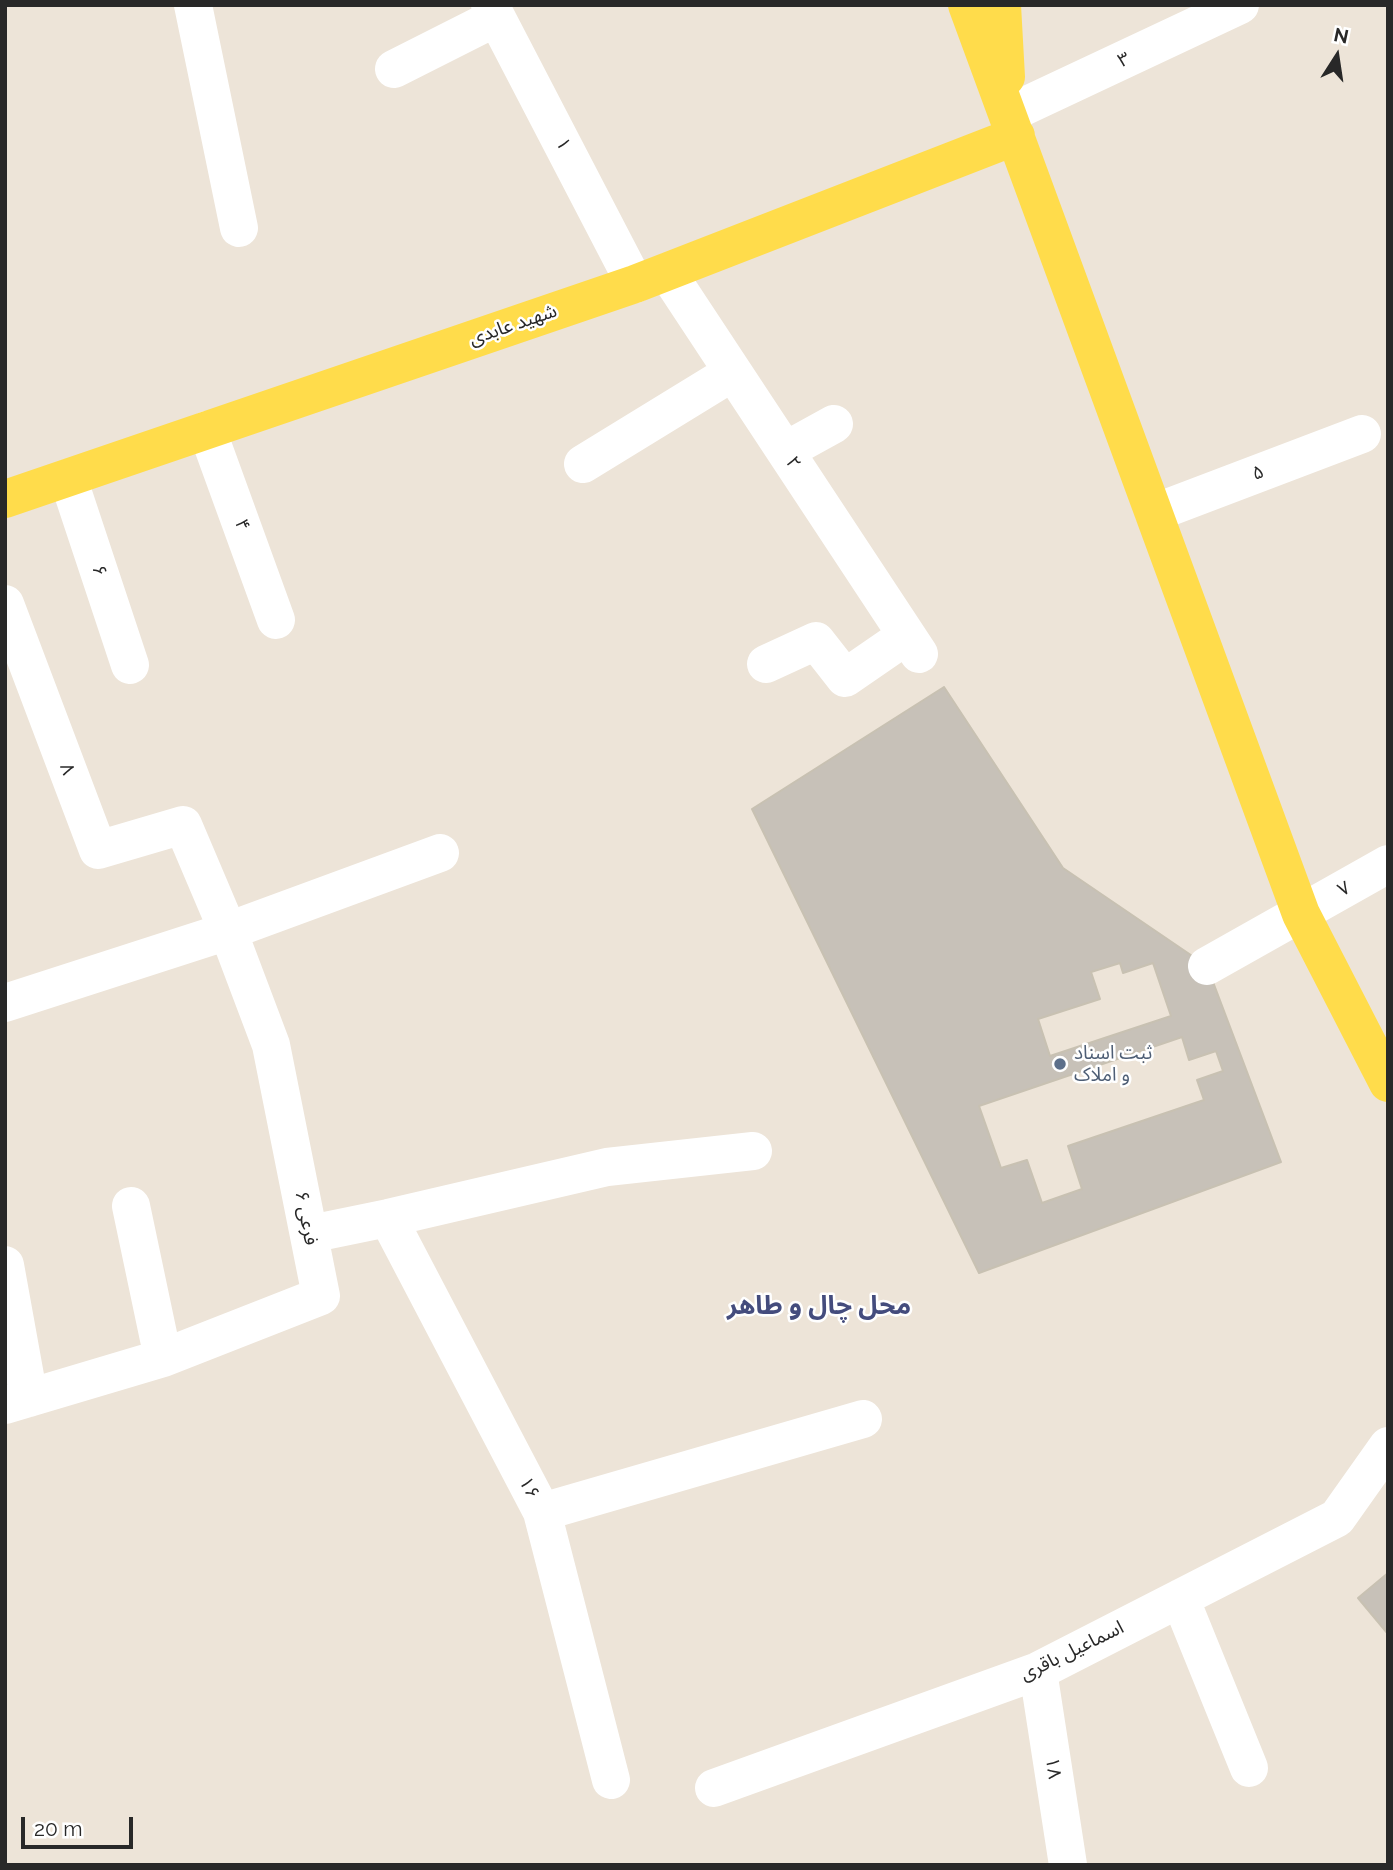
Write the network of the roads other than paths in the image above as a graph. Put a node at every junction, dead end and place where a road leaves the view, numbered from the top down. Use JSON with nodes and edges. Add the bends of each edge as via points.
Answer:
{"nodes":[{"id":1,"x":193,"y":5,"type":"edge"},
{"id":2,"x":967,"y":5,"type":"edge"},
{"id":3,"x":1002,"y":5,"type":"edge"},
{"id":4,"x":1240,"y":5,"type":"edge"},
{"id":5,"x":492,"y":12,"type":"edge"},
{"id":6,"x":394,"y":69,"type":"dead end"},
{"id":7,"x":1007,"y":112,"type":"junction"},
{"id":8,"x":239,"y":228,"type":"dead end"},
{"id":9,"x":651,"y":278,"type":"junction"},
{"id":10,"x":733,"y":372,"type":"junction"},
{"id":11,"x":834,"y":424,"type":"dead end"},
{"id":12,"x":207,"y":430,"type":"junction"},
{"id":13,"x":1362,"y":434,"type":"dead end"},
{"id":14,"x":785,"y":451,"type":"junction"},
{"id":15,"x":583,"y":464,"type":"dead end"},
{"id":16,"x":68,"y":478,"type":"junction"},
{"id":17,"x":5,"y":499,"type":"edge"},
{"id":18,"x":1154,"y":513,"type":"junction"},
{"id":19,"x":5,"y":604,"type":"edge"},
{"id":20,"x":276,"y":620,"type":"dead end"},
{"id":21,"x":766,"y":664,"type":"dead end"},
{"id":22,"x":130,"y":665,"type":"dead end"},
{"id":23,"x":183,"y":825,"type":"joint"},
{"id":24,"x":440,"y":853,"type":"dead end"},
{"id":25,"x":1388,"y":864,"type":"edge"},
{"id":26,"x":1301,"y":915,"type":"junction"},
{"id":27,"x":228,"y":931,"type":"junction"},
{"id":28,"x":1207,"y":966,"type":"dead end"},
{"id":29,"x":5,"y":1003,"type":"edge"},
{"id":30,"x":1388,"y":1083,"type":"edge"},
{"id":31,"x":754,"y":1151,"type":"dead end"},
{"id":32,"x":131,"y":1206,"type":"dead end"},
{"id":33,"x":388,"y":1219,"type":"junction"},
{"id":34,"x":310,"y":1234,"type":"junction"},
{"id":35,"x":5,"y":1265,"type":"edge"},
{"id":36,"x":163,"y":1358,"type":"junction"},
{"id":37,"x":17,"y":1401,"type":"edge"},
{"id":38,"x":863,"y":1419,"type":"dead end"},
{"id":39,"x":1388,"y":1446,"type":"edge"},
{"id":40,"x":542,"y":1512,"type":"junction"},
{"id":41,"x":1180,"y":1598,"type":"junction"},
{"id":42,"x":1038,"y":1671,"type":"junction"},
{"id":43,"x":1250,"y":1768,"type":"dead end"},
{"id":44,"x":611,"y":1780,"type":"dead end"},
{"id":45,"x":714,"y":1788,"type":"dead end"},
{"id":46,"x":1068,"y":1865,"type":"edge"}],
"edges":[{"from":1,"to":8,"type":"street"},
{"from":2,"to":7,"type":"main road"},
{"from":3,"to":7,"type":"main road"},
{"from":4,"to":7,"type":"street","name":"۳"},
{"from":5,"to":6,"type":"street"},
{"from":5,"to":9,"type":"street","name":"۱"},
{"from":7,"to":9,"type":"main road","name":"شهید عابدی"},
{"from":7,"to":18,"type":"main road"},
{"from":9,"to":10,"type":"street","name":"۲"},
{"from":9,"to":12,"type":"main road","name":"شهید عابدی"},
{"from":10,"to":14,"type":"street","name":"۲"},
{"from":10,"to":15,"type":"street"},
{"from":11,"to":14,"type":"street"},
{"from":12,"to":16,"type":"main road","name":"شهید عابدی"},
{"from":12,"to":20,"type":"street","name":"۴"},
{"from":13,"to":18,"type":"street","name":"۵"},
{"from":14,"to":21,"type":"street","name":"۲","via":[[912,645],[845,678],[816,641]]},
{"from":16,"to":17,"type":"main road","name":"شهید عابدی"},
{"from":16,"to":22,"type":"street","name":"۶"},
{"from":18,"to":26,"type":"main road"},
{"from":19,"to":23,"type":"street","name":"۸","via":[[98,850]]},
{"from":23,"to":27,"type":"street","name":"فرعی ۶"},
{"from":24,"to":27,"type":"street"},
{"from":25,"to":26,"type":"street","name":"۷"},
{"from":26,"to":28,"type":"street","name":"۷"},
{"from":26,"to":30,"type":"main road"},
{"from":27,"to":29,"type":"street"},
{"from":27,"to":34,"type":"street","name":"فرعی ۶","via":[[271,1045]]},
{"from":31,"to":33,"type":"street","via":[[607,1167]]},
{"from":32,"to":36,"type":"street"},
{"from":33,"to":34,"type":"street"},
{"from":33,"to":40,"type":"street","name":"۱۶"},
{"from":34,"to":36,"type":"street","name":"فرعی ۶","via":[[321,1296]]},
{"from":35,"to":37,"type":"street"},
{"from":36,"to":37,"type":"street","name":"فرعی ۶"},
{"from":38,"to":40,"type":"street"},
{"from":39,"to":41,"type":"street","name":"اسماعیل باقری","via":[[1337,1518]]},
{"from":40,"to":44,"type":"street","name":"۱۶"},
{"from":41,"to":42,"type":"street","name":"اسماعیل باقری"},
{"from":41,"to":43,"type":"street"},
{"from":42,"to":45,"type":"street","name":"اسماعیل باقری"},
{"from":42,"to":46,"type":"street","name":"۱۸"}]}
